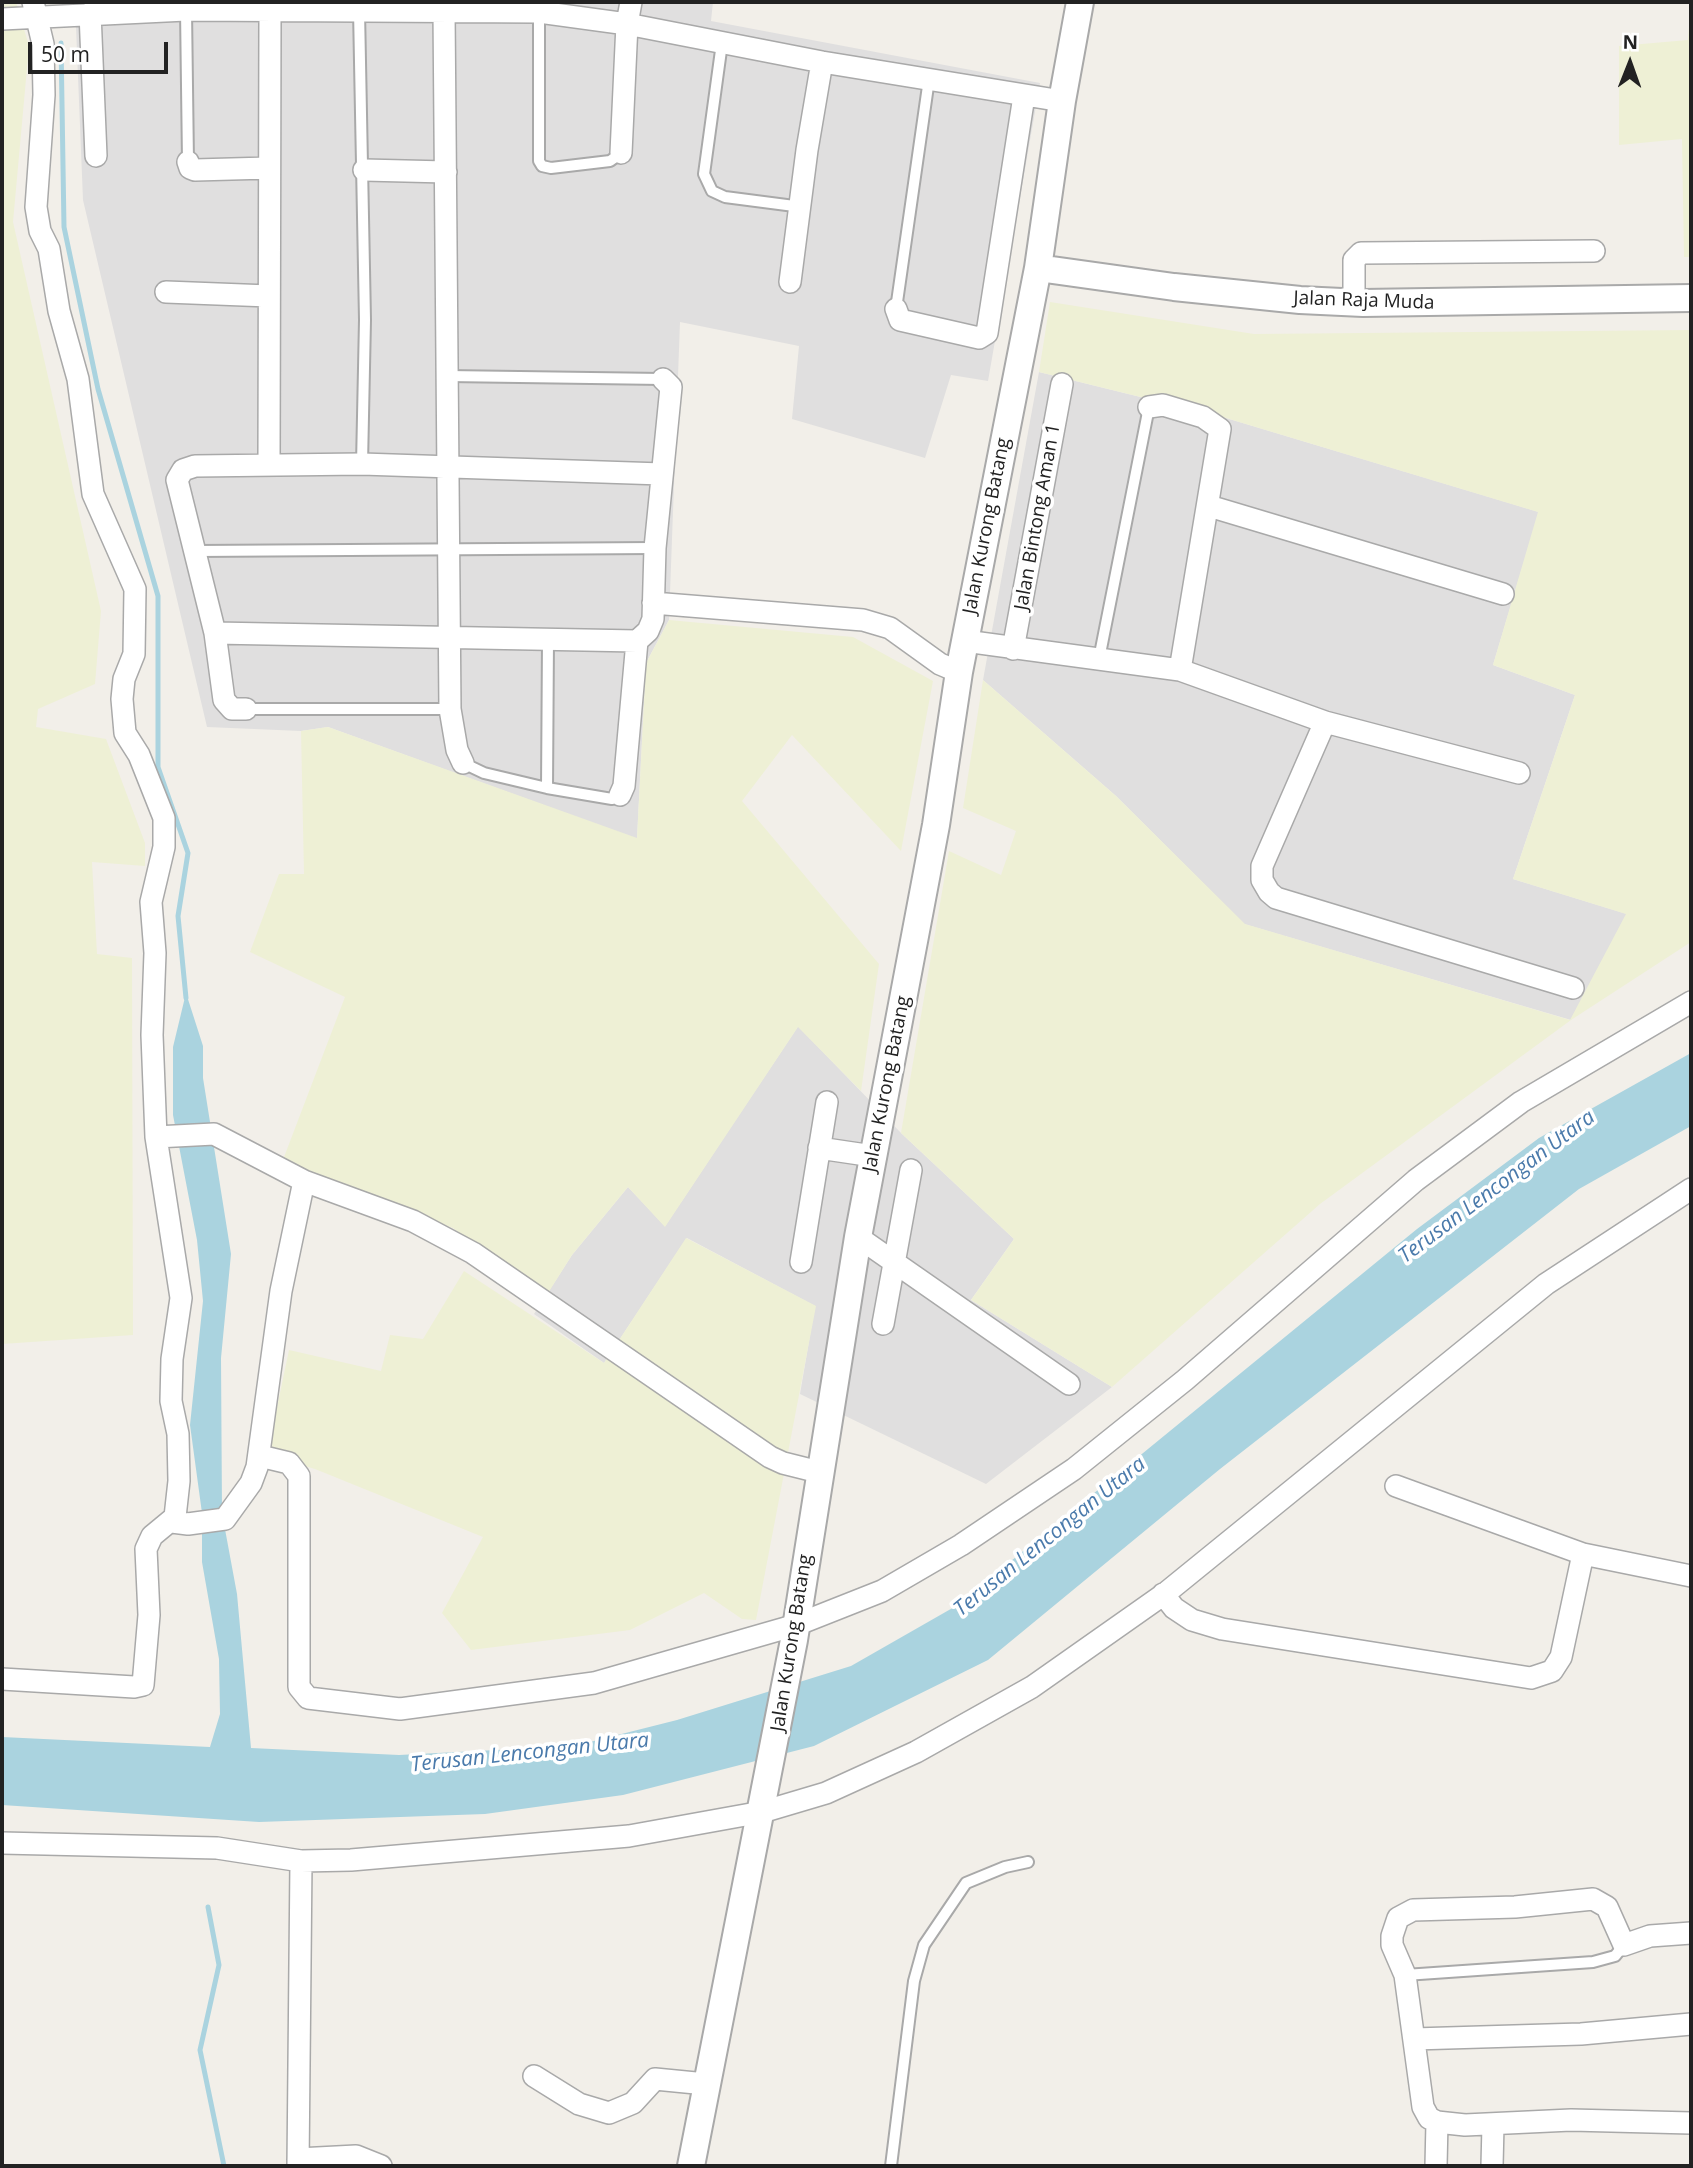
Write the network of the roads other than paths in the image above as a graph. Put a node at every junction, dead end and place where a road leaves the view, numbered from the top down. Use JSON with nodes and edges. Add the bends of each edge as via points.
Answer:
{"nodes":[{"id":1,"x":631,"y":2,"type":"edge"},
{"id":2,"x":1080,"y":2,"type":"edge"},
{"id":3,"x":34,"y":9,"type":"edge"},
{"id":4,"x":187,"y":10,"type":"junction"},
{"id":5,"x":359,"y":10,"type":"junction"},
{"id":6,"x":270,"y":11,"type":"junction"},
{"id":7,"x":444,"y":11,"type":"junction"},
{"id":8,"x":539,"y":12,"type":"junction"},
{"id":9,"x":90,"y":13,"type":"junction"},
{"id":10,"x":2,"y":19,"type":"edge"},
{"id":11,"x":627,"y":24,"type":"junction"},
{"id":12,"x":722,"y":43,"type":"junction"},
{"id":13,"x":822,"y":62,"type":"junction"},
{"id":14,"x":929,"y":79,"type":"junction"},
{"id":15,"x":1024,"y":96,"type":"junction"},
{"id":16,"x":1062,"y":101,"type":"junction"},
{"id":17,"x":621,"y":153,"type":"joint"},
{"id":18,"x":96,"y":156,"type":"dead end"},
{"id":19,"x":188,"y":162,"type":"joint"},
{"id":20,"x":268,"y":169,"type":"junction"},
{"id":21,"x":363,"y":170,"type":"junction"},
{"id":22,"x":446,"y":172,"type":"junction"},
{"id":23,"x":802,"y":207,"type":"junction"},
{"id":24,"x":1594,"y":251,"type":"dead end"},
{"id":25,"x":1038,"y":268,"type":"junction"},
{"id":26,"x":790,"y":282,"type":"dead end"},
{"id":27,"x":166,"y":292,"type":"dead end"},
{"id":28,"x":269,"y":296,"type":"junction"},
{"id":29,"x":1691,"y":298,"type":"edge"},
{"id":30,"x":1354,"y":303,"type":"junction"},
{"id":31,"x":896,"y":309,"type":"joint"},
{"id":32,"x":447,"y":376,"type":"junction"},
{"id":33,"x":663,"y":379,"type":"joint"},
{"id":34,"x":1062,"y":384,"type":"dead end"},
{"id":35,"x":1149,"y":407,"type":"joint"},
{"id":36,"x":362,"y":464,"type":"junction"},
{"id":37,"x":269,"y":465,"type":"junction"},
{"id":38,"x":449,"y":467,"type":"junction"},
{"id":39,"x":662,"y":474,"type":"junction"},
{"id":40,"x":1209,"y":506,"type":"junction"},
{"id":41,"x":655,"y":548,"type":"junction"},
{"id":42,"x":195,"y":551,"type":"junction"},
{"id":43,"x":450,"y":551,"type":"junction"},
{"id":44,"x":1503,"y":594,"type":"dead end"},
{"id":45,"x":653,"y":603,"type":"junction"},
{"id":46,"x":215,"y":633,"type":"junction"},
{"id":47,"x":449,"y":636,"type":"junction"},
{"id":48,"x":548,"y":640,"type":"junction"},
{"id":49,"x":637,"y":640,"type":"junction"},
{"id":50,"x":965,"y":641,"type":"junction"},
{"id":51,"x":1013,"y":649,"type":"junction"},
{"id":52,"x":1098,"y":659,"type":"junction"},
{"id":53,"x":1180,"y":670,"type":"junction"},
{"id":54,"x":959,"y":672,"type":"junction"},
{"id":55,"x":246,"y":709,"type":"joint"},
{"id":56,"x":450,"y":709,"type":"junction"},
{"id":57,"x":1325,"y":722,"type":"junction"},
{"id":58,"x":463,"y":764,"type":"joint"},
{"id":59,"x":1519,"y":773,"type":"dead end"},
{"id":60,"x":547,"y":788,"type":"junction"},
{"id":61,"x":620,"y":795,"type":"joint"},
{"id":62,"x":1573,"y":988,"type":"dead end"},
{"id":63,"x":1691,"y":1002,"type":"edge"},
{"id":64,"x":827,"y":1102,"type":"dead end"},
{"id":65,"x":162,"y":1137,"type":"junction"},
{"id":66,"x":819,"y":1147,"type":"junction"},
{"id":67,"x":873,"y":1156,"type":"junction"},
{"id":68,"x":911,"y":1170,"type":"dead end"},
{"id":69,"x":304,"y":1181,"type":"junction"},
{"id":70,"x":1691,"y":1189,"type":"edge"},
{"id":71,"x":858,"y":1237,"type":"junction"},
{"id":72,"x":801,"y":1262,"type":"dead end"},
{"id":73,"x":894,"y":1263,"type":"junction"},
{"id":74,"x":883,"y":1324,"type":"dead end"},
{"id":75,"x":1069,"y":1384,"type":"dead end"},
{"id":76,"x":260,"y":1456,"type":"junction"},
{"id":77,"x":819,"y":1472,"type":"junction"},
{"id":78,"x":1395,"y":1486,"type":"dead end"},
{"id":79,"x":172,"y":1522,"type":"junction"},
{"id":80,"x":1583,"y":1554,"type":"junction"},
{"id":81,"x":1691,"y":1576,"type":"edge"},
{"id":82,"x":1163,"y":1594,"type":"junction"},
{"id":83,"x":795,"y":1633,"type":"junction"},
{"id":84,"x":2,"y":1679,"type":"edge"},
{"id":85,"x":762,"y":1812,"type":"junction"},
{"id":86,"x":2,"y":1843,"type":"edge"},
{"id":87,"x":301,"y":1861,"type":"junction"},
{"id":88,"x":1028,"y":1863,"type":"dead end"},
{"id":89,"x":1691,"y":1933,"type":"edge"},
{"id":90,"x":1624,"y":1945,"type":"junction"},
{"id":91,"x":1405,"y":1975,"type":"junction"},
{"id":92,"x":1691,"y":2024,"type":"edge"},
{"id":93,"x":1413,"y":2039,"type":"junction"},
{"id":94,"x":534,"y":2076,"type":"dead end"},
{"id":95,"x":706,"y":2084,"type":"junction"},
{"id":96,"x":1437,"y":2122,"type":"junction"},
{"id":97,"x":1691,"y":2123,"type":"edge"},
{"id":98,"x":1493,"y":2125,"type":"junction"},
{"id":99,"x":298,"y":2163,"type":"edge"},
{"id":100,"x":381,"y":2166,"type":"edge"},
{"id":101,"x":691,"y":2166,"type":"edge"},
{"id":102,"x":891,"y":2166,"type":"edge"},
{"id":103,"x":1436,"y":2166,"type":"edge"},
{"id":104,"x":1492,"y":2166,"type":"edge"}],
"edges":[{"from":1,"to":11,"type":"street"},
{"from":2,"to":16,"type":"street","name":"Jalan Kurong Batang"},
{"from":3,"to":9,"type":"street"},
{"from":3,"to":10,"type":"street"},
{"from":3,"to":65,"type":"street","via":[[43,44],[44,95],[36,207],[78,379],[93,494],[135,589],[134,654],[122,699],[125,733],[139,755],[164,818],[164,848],[151,902],[155,953],[152,1035]]},
{"from":4,"to":6,"type":"street"},
{"from":4,"to":9,"type":"street"},
{"from":4,"to":19,"type":"lane"},
{"from":5,"to":6,"type":"street"},
{"from":5,"to":7,"type":"street"},
{"from":5,"to":21,"type":"lane"},
{"from":6,"to":20,"type":"street"},
{"from":7,"to":8,"type":"street"},
{"from":7,"to":22,"type":"street"},
{"from":8,"to":11,"type":"street"},
{"from":8,"to":17,"type":"lane","via":[[538,161],[551,167],[610,161]]},
{"from":9,"to":18,"type":"street"},
{"from":11,"to":12,"type":"street"},
{"from":11,"to":17,"type":"street"},
{"from":12,"to":13,"type":"street"},
{"from":12,"to":23,"type":"lane","via":[[704,174],[712,191],[725,197]]},
{"from":13,"to":14,"type":"street"},
{"from":13,"to":23,"type":"street"},
{"from":14,"to":15,"type":"street"},
{"from":14,"to":31,"type":"lane"},
{"from":15,"to":16,"type":"street"},
{"from":15,"to":31,"type":"street","via":[[987,333],[979,338],[900,320]]},
{"from":16,"to":25,"type":"street","name":"Jalan Kurong Batang"},
{"from":19,"to":20,"type":"street","via":[[195,170]]},
{"from":20,"to":28,"type":"street"},
{"from":21,"to":22,"type":"street"},
{"from":21,"to":36,"type":"lane"},
{"from":22,"to":32,"type":"street"},
{"from":23,"to":26,"type":"street"},
{"from":24,"to":30,"type":"street","via":[[1361,253],[1354,260]]},
{"from":25,"to":30,"type":"street","name":"Jalan Raja Muda","via":[[1174,287]]},
{"from":25,"to":50,"type":"street","name":"Jalan Kurong Batang"},
{"from":27,"to":28,"type":"street"},
{"from":28,"to":37,"type":"street"},
{"from":29,"to":30,"type":"street","name":"Jalan Raja Muda"},
{"from":32,"to":33,"type":"lane"},
{"from":32,"to":38,"type":"street"},
{"from":33,"to":39,"type":"street","via":[[671,387]]},
{"from":34,"to":51,"type":"street","name":"Jalan Bintong Aman 1"},
{"from":35,"to":40,"type":"street","via":[[1163,405],[1203,416],[1220,429]]},
{"from":35,"to":52,"type":"lane"},
{"from":36,"to":37,"type":"street"},
{"from":36,"to":38,"type":"street"},
{"from":37,"to":42,"type":"street","via":[[183,470],[177,480]]},
{"from":38,"to":39,"type":"street"},
{"from":38,"to":43,"type":"street"},
{"from":39,"to":41,"type":"street"},
{"from":40,"to":44,"type":"street"},
{"from":40,"to":53,"type":"street"},
{"from":41,"to":43,"type":"lane"},
{"from":41,"to":45,"type":"street"},
{"from":42,"to":43,"type":"lane"},
{"from":42,"to":46,"type":"street"},
{"from":43,"to":47,"type":"street"},
{"from":45,"to":49,"type":"street","via":[[648,631]]},
{"from":45,"to":54,"type":"street","via":[[863,620],[890,628]]},
{"from":46,"to":47,"type":"street"},
{"from":46,"to":55,"type":"street","via":[[224,701],[232,709]]},
{"from":47,"to":48,"type":"street"},
{"from":47,"to":56,"type":"street"},
{"from":48,"to":49,"type":"street"},
{"from":48,"to":60,"type":"lane"},
{"from":49,"to":61,"type":"street"},
{"from":50,"to":51,"type":"street"},
{"from":50,"to":54,"type":"street","name":"Jalan Kurong Batang"},
{"from":51,"to":52,"type":"street"},
{"from":52,"to":53,"type":"street"},
{"from":53,"to":57,"type":"street"},
{"from":54,"to":67,"type":"street","name":"Jalan Kurong Batang","via":[[936,825]]},
{"from":55,"to":56,"type":"lane"},
{"from":56,"to":58,"type":"street"},
{"from":57,"to":59,"type":"street"},
{"from":57,"to":62,"type":"street","via":[[1262,866],[1262,880],[1269,892],[1276,898]]},
{"from":58,"to":60,"type":"lane"},
{"from":60,"to":61,"type":"lane","via":[[612,799]]},
{"from":63,"to":83,"type":"street","via":[[1521,1102],[1416,1180],[1185,1380],[1074,1469],[961,1545],[882,1591]]},
{"from":64,"to":66,"type":"street"},
{"from":65,"to":69,"type":"street","via":[[215,1134]]},
{"from":65,"to":79,"type":"street","via":[[181,1297],[172,1359],[171,1401],[179,1460]]},
{"from":66,"to":67,"type":"street"},
{"from":66,"to":72,"type":"street"},
{"from":67,"to":71,"type":"street","name":"Jalan Kurong Batang"},
{"from":68,"to":73,"type":"street"},
{"from":69,"to":76,"type":"street","via":[[281,1292]]},
{"from":69,"to":77,"type":"street","via":[[413,1221],[473,1254],[770,1457]]},
{"from":70,"to":82,"type":"street","via":[[1546,1284]]},
{"from":71,"to":73,"type":"street"},
{"from":71,"to":77,"type":"street","name":"Jalan Kurong Batang"},
{"from":73,"to":74,"type":"street"},
{"from":73,"to":75,"type":"street"},
{"from":76,"to":79,"type":"street","via":[[251,1483],[225,1519]]},
{"from":76,"to":83,"type":"street","via":[[289,1463],[299,1476],[299,1687],[308,1698],[400,1709],[594,1683]]},
{"from":77,"to":83,"type":"street","name":"Jalan Kurong Batang"},
{"from":78,"to":80,"type":"street"},
{"from":79,"to":84,"type":"street","via":[[152,1536],[146,1549],[149,1615],[143,1685]]},
{"from":80,"to":81,"type":"street"},
{"from":80,"to":82,"type":"street","via":[[1562,1657],[1552,1671],[1531,1678],[1222,1629],[1192,1620]]},
{"from":82,"to":85,"type":"street","via":[[1032,1686],[916,1752],[826,1793]]},
{"from":83,"to":85,"type":"street","name":"Jalan Kurong Batang"},
{"from":85,"to":87,"type":"street","via":[[629,1836]]},
{"from":85,"to":95,"type":"street","name":"Jalan Kurong Batang"},
{"from":86,"to":87,"type":"street","via":[[217,1848]]},
{"from":87,"to":99,"type":"street"},
{"from":88,"to":102,"type":"lane","via":[[966,1882],[924,1945],[914,1982]]},
{"from":89,"to":90,"type":"street","via":[[1650,1936]]},
{"from":90,"to":91,"type":"lane","via":[[1615,1956],[1593,1962]]},
{"from":90,"to":91,"type":"street","via":[[1606,1908],[1593,1899],[1413,1910],[1393,1926],[1392,1945]]},
{"from":91,"to":93,"type":"street"},
{"from":92,"to":93,"type":"street","via":[[1581,2034]]},
{"from":93,"to":96,"type":"street","via":[[1423,2107]]},
{"from":94,"to":95,"type":"street","via":[[579,2104],[609,2113],[633,2102],[655,2079]]},
{"from":95,"to":101,"type":"street","name":"Jalan Kurong Batang"},
{"from":96,"to":98,"type":"street"},
{"from":96,"to":103,"type":"street"},
{"from":97,"to":98,"type":"street","via":[[1571,2120]]},
{"from":98,"to":104,"type":"street"},
{"from":99,"to":100,"type":"street","via":[[356,2157]]}]}
